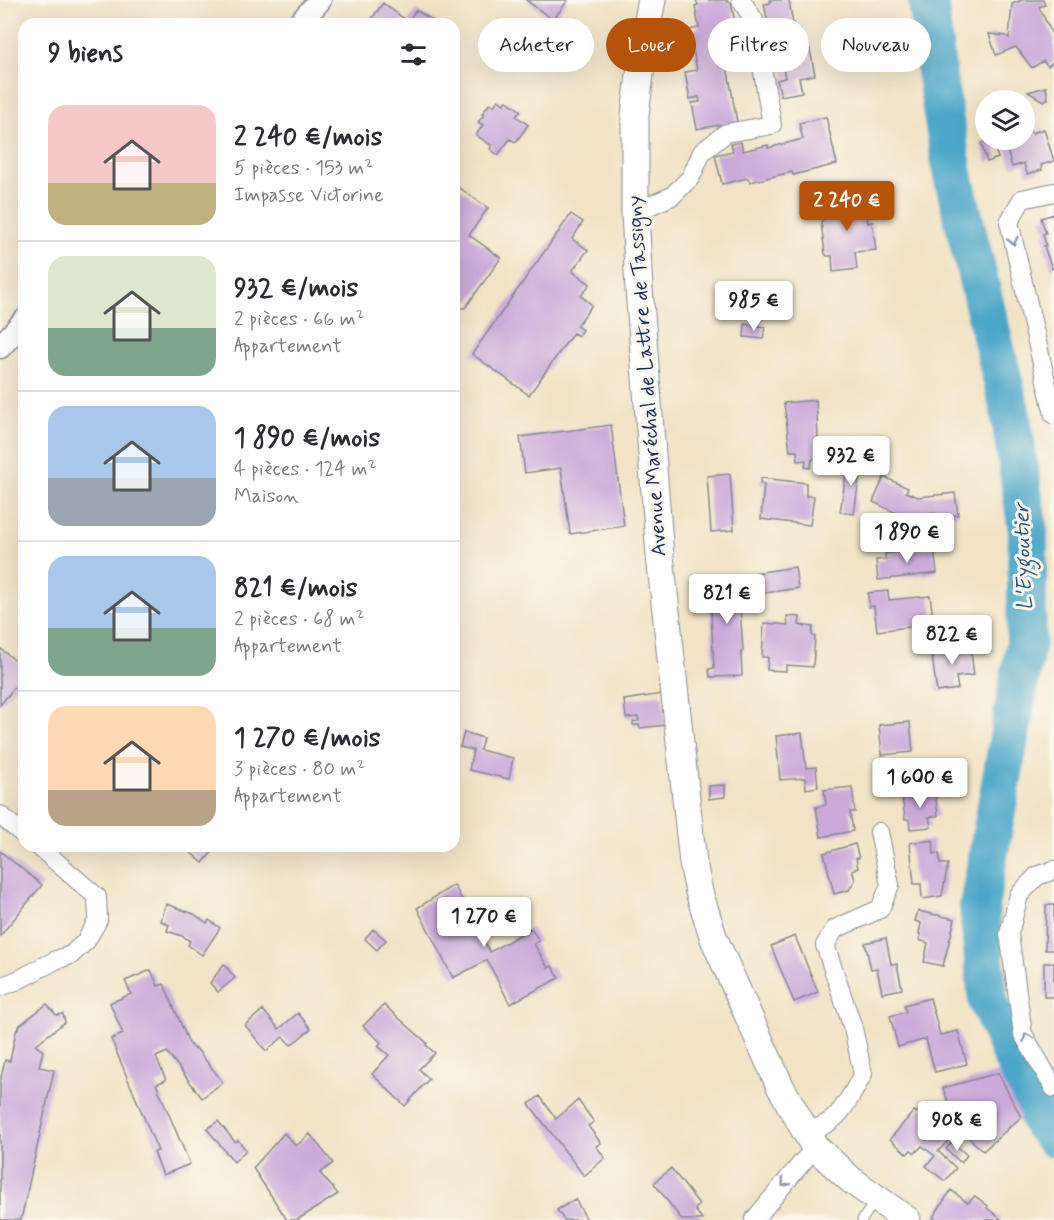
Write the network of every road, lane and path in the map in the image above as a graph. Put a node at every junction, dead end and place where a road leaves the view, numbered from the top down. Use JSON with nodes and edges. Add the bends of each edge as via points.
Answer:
{"nodes":[{"id":1,"x":320,"y":0,"type":"edge"},
{"id":2,"x":652,"y":0,"type":"edge"},
{"id":3,"x":741,"y":0,"type":"edge"},
{"id":4,"x":304,"y":18,"type":"edge"},
{"id":5,"x":1054,"y":192,"type":"edge"},
{"id":6,"x":635,"y":212,"type":"junction"},
{"id":7,"x":18,"y":328,"type":"edge"},
{"id":8,"x":0,"y":347,"type":"edge"},
{"id":9,"x":1054,"y":415,"type":"edge"},
{"id":10,"x":0,"y":815,"type":"edge"},
{"id":11,"x":18,"y":830,"type":"edge"},
{"id":12,"x":879,"y":832,"type":"dead end"},
{"id":13,"x":45,"y":852,"type":"edge"},
{"id":14,"x":1054,"y":870,"type":"edge"},
{"id":15,"x":0,"y":987,"type":"edge"},
{"id":16,"x":1054,"y":1088,"type":"edge"},
{"id":17,"x":811,"y":1139,"type":"junction"},
{"id":18,"x":869,"y":1210,"type":"edge"},
{"id":19,"x":754,"y":1220,"type":"edge"},
{"id":20,"x":907,"y":1220,"type":"edge"}],
"edges":[{"from":1,"to":4,"type":"street"},
{"from":2,"to":6,"type":"main road","name":"Avenue Maréchal de Lattre de Tassigny","via":[[634,116]]},
{"from":3,"to":6,"type":"street","via":[[754,20],[772,125],[726,133],[702,152],[691,177],[672,196]]},
{"from":5,"to":9,"type":"street","one_way":true,"via":[[1022,199],[1009,222]]},
{"from":6,"to":17,"type":"main road","name":"Avenue Maréchal de Lattre de Tassigny","via":[[660,556],[693,863],[714,939],[780,1086]]},
{"from":7,"to":8,"type":"street"},
{"from":10,"to":11,"type":"street"},
{"from":12,"to":17,"type":"street","via":[[890,885],[880,909],[835,929],[825,945],[864,1074],[834,1119]]},
{"from":13,"to":15,"type":"street","via":[[97,897],[98,920],[86,941],[71,955]]},
{"from":16,"to":14,"type":"street","one_way":true,"via":[[1023,1034],[1009,934],[1019,894],[1037,876]]},
{"from":17,"to":18,"type":"main road","name":"Avenue Maréchal de Lattre de Tassigny","via":[[851,1180]]},
{"from":17,"to":19,"type":"street","one_way":true},
{"from":18,"to":20,"type":"main road","name":"Avenue Maréchal de Lattre de Tassigny"}]}
